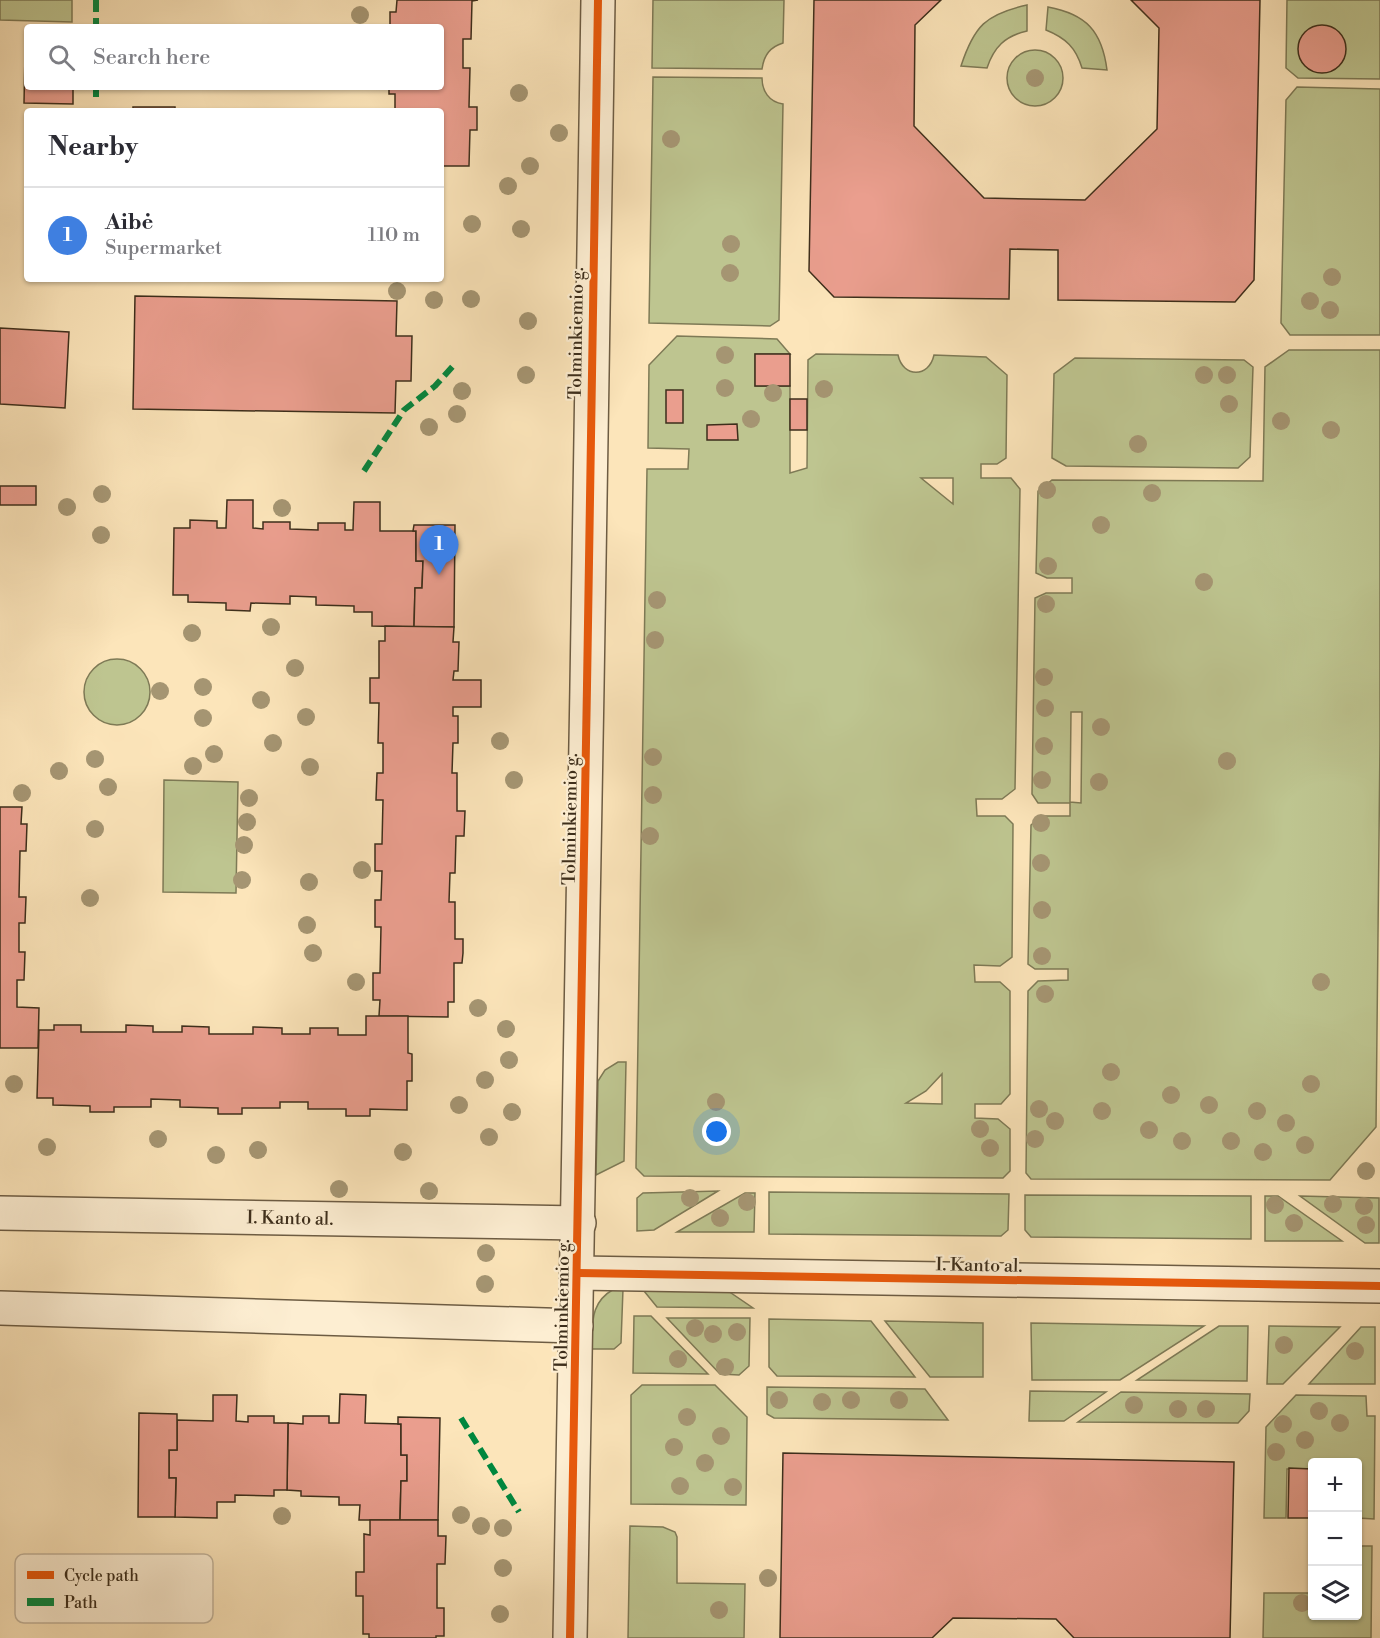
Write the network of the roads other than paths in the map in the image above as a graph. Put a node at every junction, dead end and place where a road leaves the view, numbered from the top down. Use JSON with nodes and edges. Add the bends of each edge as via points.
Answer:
{"nodes":[{"id":1,"x":598,"y":0,"type":"edge"},
{"id":2,"x":0,"y":1213,"type":"edge"},
{"id":3,"x":579,"y":1223,"type":"junction"},
{"id":4,"x":578,"y":1273,"type":"junction"},
{"id":5,"x":1380,"y":1286,"type":"edge"},
{"id":6,"x":0,"y":1308,"type":"edge"},
{"id":7,"x":576,"y":1326,"type":"junction"},
{"id":8,"x":570,"y":1638,"type":"edge"}],
"edges":[{"from":1,"to":3,"type":"street","name":"Tolminkiemio g."},
{"from":2,"to":3,"type":"street","name":"I. Kanto al."},
{"from":3,"to":4,"type":"street","name":"Tolminkiemio g."},
{"from":4,"to":5,"type":"street","name":"I. Kanto al."},
{"from":4,"to":7,"type":"street","name":"Tolminkiemio g."},
{"from":6,"to":7,"type":"street"},
{"from":7,"to":8,"type":"street","name":"Tolminkiemio g."}]}
